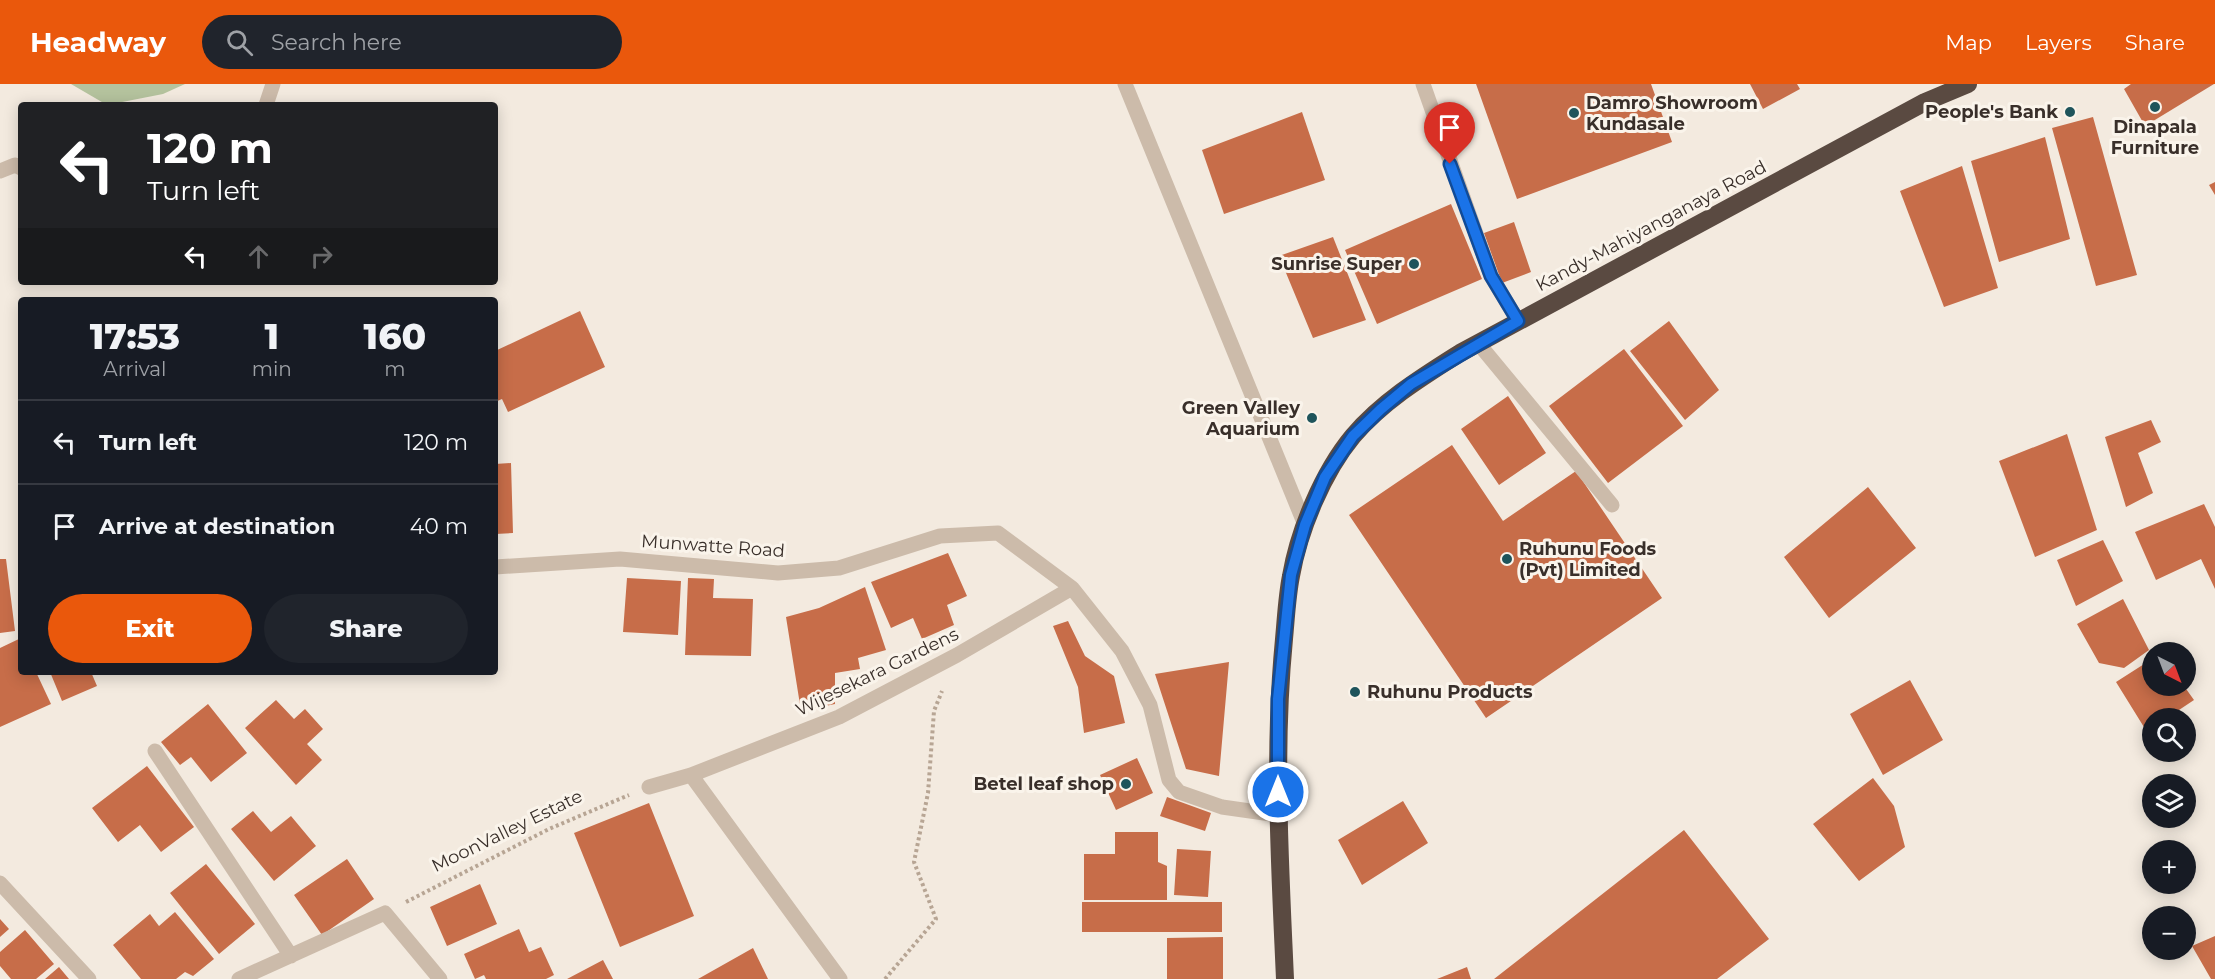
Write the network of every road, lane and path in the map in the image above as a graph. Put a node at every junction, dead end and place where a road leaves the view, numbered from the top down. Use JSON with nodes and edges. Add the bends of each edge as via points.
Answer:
{"nodes":[{"id":1,"x":273,"y":84,"type":"edge"},
{"id":2,"x":1125,"y":84,"type":"edge"},
{"id":3,"x":1423,"y":84,"type":"edge"},
{"id":4,"x":1968,"y":84,"type":"edge"},
{"id":5,"x":267,"y":102,"type":"edge"},
{"id":6,"x":18,"y":166,"type":"edge"},
{"id":7,"x":0,"y":171,"type":"edge"},
{"id":8,"x":1518,"y":321,"type":"junction"},
{"id":9,"x":1478,"y":343,"type":"junction"},
{"id":10,"x":1612,"y":505,"type":"dead end"},
{"id":11,"x":1305,"y":525,"type":"junction"},
{"id":12,"x":498,"y":567,"type":"edge"},
{"id":13,"x":1072,"y":588,"type":"junction"},
{"id":14,"x":957,"y":655,"type":"junction"},
{"id":15,"x":155,"y":751,"type":"dead end"},
{"id":16,"x":691,"y":775,"type":"junction"},
{"id":17,"x":649,"y":787,"type":"joint"},
{"id":18,"x":1278,"y":815,"type":"junction"},
{"id":19,"x":0,"y":884,"type":"edge"},
{"id":20,"x":385,"y":913,"type":"junction"},
{"id":21,"x":291,"y":956,"type":"junction"},
{"id":22,"x":88,"y":979,"type":"edge"},
{"id":23,"x":239,"y":979,"type":"edge"},
{"id":24,"x":441,"y":979,"type":"edge"},
{"id":25,"x":840,"y":979,"type":"edge"},
{"id":26,"x":885,"y":979,"type":"edge"},
{"id":27,"x":1285,"y":979,"type":"edge"}],
"edges":[{"from":1,"to":5,"type":"street"},
{"from":2,"to":11,"type":"street"},
{"from":3,"to":8,"type":"street","via":[[1491,276]]},
{"from":4,"to":8,"type":"highway","name":"Kandy-Mahiyanganaya Road","via":[[1926,102]]},
{"from":6,"to":7,"type":"street"},
{"from":8,"to":9,"type":"highway","name":"Kandy-Mahiyanganaya Road"},
{"from":9,"to":10,"type":"street"},
{"from":9,"to":11,"type":"highway","name":"Kandy-Mahiyanganaya Road","via":[[1411,384],[1353,436],[1325,477]]},
{"from":11,"to":18,"type":"highway","name":"Kandy-Mahiyanganaya Road","via":[[1291,575],[1278,699]]},
{"from":12,"to":13,"type":"street","name":"Munwatte Road","via":[[620,559],[778,573],[839,568],[940,536],[998,533]]},
{"from":13,"to":14,"type":"street","name":"Wijesekara Gardens"},
{"from":13,"to":18,"type":"street","name":"Munwatte Road","via":[[1122,651],[1150,705],[1169,780],[1179,792],[1222,807]]},
{"from":14,"to":16,"type":"street","name":"Wijesekara Gardens","via":[[839,717]]},
{"from":14,"to":26,"type":"path","via":[[934,711],[928,793],[914,862],[936,919]]},
{"from":15,"to":21,"type":"street"},
{"from":16,"to":17,"type":"street","name":"Wijesekara Gardens"},
{"from":16,"to":25,"type":"street"},
{"from":17,"to":20,"type":"path","name":"MoonValley Estate","via":[[549,829]]},
{"from":18,"to":27,"type":"highway","name":"Kandy-Mahiyanganaya Road"},
{"from":19,"to":22,"type":"street"},
{"from":20,"to":21,"type":"street"},
{"from":20,"to":24,"type":"street"},
{"from":21,"to":23,"type":"street"}]}
